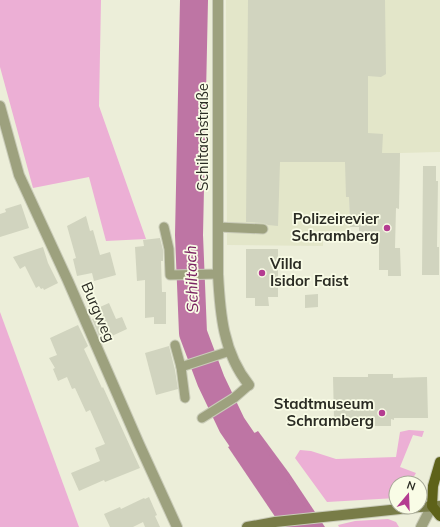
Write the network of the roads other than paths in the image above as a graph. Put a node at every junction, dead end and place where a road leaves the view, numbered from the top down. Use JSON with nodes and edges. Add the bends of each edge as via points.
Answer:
{"nodes":[{"id":1,"x":218,"y":0,"type":"edge"},
{"id":2,"x":0,"y":106,"type":"edge"},
{"id":3,"x":164,"y":227,"type":"dead end"},
{"id":4,"x":218,"y":227,"type":"junction"},
{"id":5,"x":263,"y":229,"type":"dead end"},
{"id":6,"x":218,"y":274,"type":"junction"},
{"id":7,"x":175,"y":345,"type":"dead end"},
{"id":8,"x":226,"y":352,"type":"junction"},
{"id":9,"x":181,"y":367,"type":"junction"},
{"id":10,"x":249,"y":385,"type":"joint"},
{"id":11,"x":185,"y":398,"type":"dead end"},
{"id":12,"x":202,"y":418,"type":"dead end"},
{"id":13,"x":440,"y":462,"type":"edge"},
{"id":14,"x":436,"y":506,"type":"edge"},
{"id":15,"x":388,"y":510,"type":"edge"},
{"id":16,"x":440,"y":516,"type":"edge"},
{"id":17,"x":177,"y":527,"type":"edge"},
{"id":18,"x":247,"y":527,"type":"edge"},
{"id":19,"x":421,"y":527,"type":"edge"}],
"edges":[{"from":1,"to":4,"type":"street","name":"Schiltachstraße"},
{"from":2,"to":17,"type":"street","name":"Burgweg","via":[[19,175]]},
{"from":3,"to":6,"type":"lane","via":[[170,249],[170,275]]},
{"from":4,"to":5,"type":"lane"},
{"from":4,"to":6,"type":"street","name":"Schiltachstraße"},
{"from":6,"to":8,"type":"street","name":"Schiltachstraße","via":[[220,314]]},
{"from":7,"to":9,"type":"lane"},
{"from":8,"to":9,"type":"lane"},
{"from":8,"to":10,"type":"street","name":"Schiltachstraße"},
{"from":9,"to":11,"type":"lane"},
{"from":10,"to":12,"type":"lane","via":[[234,398]]},
{"from":13,"to":14,"type":"main road","via":[[433,486]]},
{"from":14,"to":16,"type":"main road"},
{"from":14,"to":19,"type":"street"},
{"from":15,"to":18,"type":"main road"}]}
